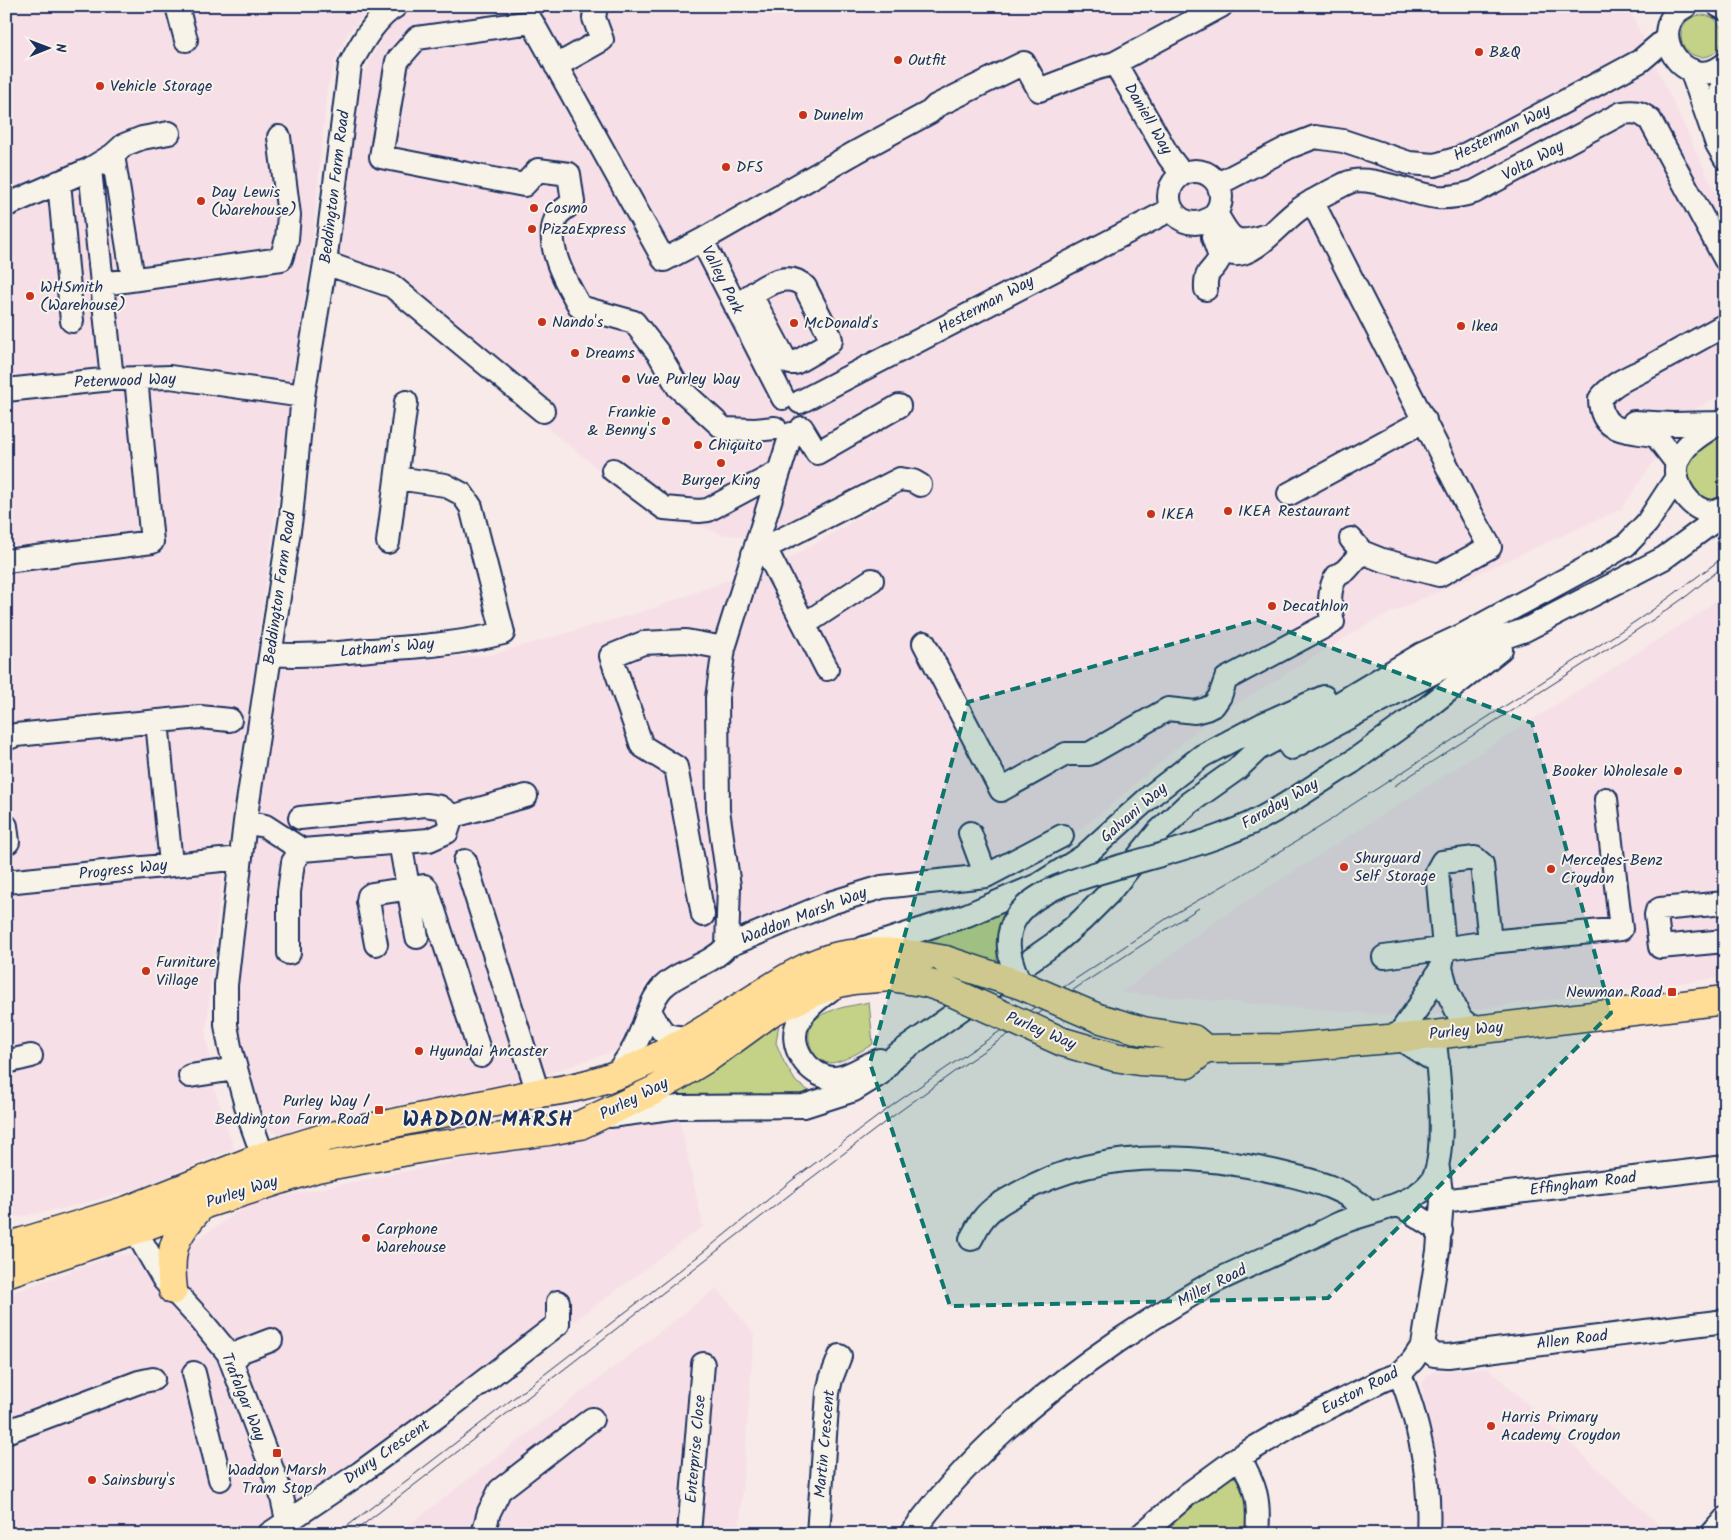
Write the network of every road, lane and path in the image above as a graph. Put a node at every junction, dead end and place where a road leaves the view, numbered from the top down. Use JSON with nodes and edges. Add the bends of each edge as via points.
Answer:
{"nodes":[{"id":1,"x":177,"y":6,"type":"edge"},
{"id":2,"x":596,"y":6,"type":"edge"},
{"id":3,"x":1221,"y":6,"type":"edge"},
{"id":4,"x":1719,"y":6,"type":"edge"},
{"id":5,"x":390,"y":8,"type":"edge"},
{"id":6,"x":1675,"y":10,"type":"edge"},
{"id":7,"x":1725,"y":10,"type":"edge"},
{"id":8,"x":1667,"y":38,"type":"junction"},
{"id":9,"x":186,"y":40,"type":"dead end"},
{"id":10,"x":1640,"y":61,"type":"junction"},
{"id":11,"x":1115,"y":63,"type":"junction"},
{"id":12,"x":1725,"y":65,"type":"edge"},
{"id":13,"x":556,"y":66,"type":"junction"},
{"id":14,"x":1685,"y":66,"type":"junction"},
{"id":15,"x":169,"y":133,"type":"dead end"},
{"id":16,"x":280,"y":137,"type":"dead end"},
{"id":17,"x":1721,"y":151,"type":"edge"},
{"id":18,"x":113,"y":155,"type":"junction"},
{"id":19,"x":90,"y":169,"type":"junction"},
{"id":20,"x":1182,"y":174,"type":"junction"},
{"id":21,"x":59,"y":182,"type":"junction"},
{"id":22,"x":1218,"y":184,"type":"junction"},
{"id":23,"x":1312,"y":201,"type":"junction"},
{"id":24,"x":7,"y":205,"type":"edge"},
{"id":25,"x":1172,"y":209,"type":"junction"},
{"id":26,"x":1207,"y":218,"type":"junction"},
{"id":27,"x":1270,"y":234,"type":"junction"},
{"id":28,"x":702,"y":240,"type":"junction"},
{"id":29,"x":1218,"y":248,"type":"junction"},
{"id":30,"x":1725,"y":259,"type":"edge"},
{"id":31,"x":325,"y":263,"type":"junction"},
{"id":32,"x":133,"y":279,"type":"junction"},
{"id":33,"x":102,"y":284,"type":"junction"},
{"id":34,"x":1206,"y":289,"type":"dead end"},
{"id":35,"x":743,"y":301,"type":"junction"},
{"id":36,"x":72,"y":321,"type":"dead end"},
{"id":37,"x":1725,"y":325,"type":"edge"},
{"id":38,"x":136,"y":378,"type":"junction"},
{"id":39,"x":112,"y":379,"type":"junction"},
{"id":40,"x":6,"y":390,"type":"edge"},
{"id":41,"x":303,"y":396,"type":"junction"},
{"id":42,"x":792,"y":400,"type":"junction"},
{"id":43,"x":406,"y":402,"type":"dead end"},
{"id":44,"x":899,"y":406,"type":"dead end"},
{"id":45,"x":543,"y":411,"type":"dead end"},
{"id":46,"x":1604,"y":417,"type":"junction"},
{"id":47,"x":1425,"y":420,"type":"junction"},
{"id":48,"x":1722,"y":421,"type":"edge"},
{"id":49,"x":789,"y":430,"type":"junction"},
{"id":50,"x":613,"y":470,"type":"dead end"},
{"id":51,"x":1677,"y":470,"type":"junction"},
{"id":52,"x":779,"y":472,"type":"junction"},
{"id":53,"x":397,"y":478,"type":"junction"},
{"id":54,"x":920,"y":485,"type":"dead end"},
{"id":55,"x":1289,"y":494,"type":"dead end"},
{"id":56,"x":1725,"y":508,"type":"edge"},
{"id":57,"x":1725,"y":513,"type":"edge"},
{"id":58,"x":388,"y":542,"type":"dead end"},
{"id":59,"x":759,"y":551,"type":"junction"},
{"id":60,"x":6,"y":561,"type":"edge"},
{"id":61,"x":872,"y":580,"type":"dead end"},
{"id":62,"x":805,"y":624,"type":"junction"},
{"id":63,"x":1525,"y":630,"type":"junction"},
{"id":64,"x":924,"y":643,"type":"dead end"},
{"id":65,"x":724,"y":648,"type":"junction"},
{"id":66,"x":271,"y":654,"type":"junction"},
{"id":67,"x":1422,"y":654,"type":"junction"},
{"id":68,"x":827,"y":668,"type":"dead end"},
{"id":69,"x":230,"y":720,"type":"dead end"},
{"id":70,"x":157,"y":721,"type":"junction"},
{"id":71,"x":6,"y":739,"type":"edge"},
{"id":72,"x":1237,"y":769,"type":"junction"},
{"id":73,"x":526,"y":796,"type":"dead end"},
{"id":74,"x":1606,"y":799,"type":"dead end"},
{"id":75,"x":450,"y":817,"type":"junction"},
{"id":76,"x":300,"y":818,"type":"dead end"},
{"id":77,"x":245,"y":822,"type":"junction"},
{"id":78,"x":970,"y":833,"type":"dead end"},
{"id":79,"x":1062,"y":836,"type":"dead end"},
{"id":80,"x":400,"y":842,"type":"junction"},
{"id":81,"x":302,"y":850,"type":"junction"},
{"id":82,"x":241,"y":858,"type":"junction"},
{"id":83,"x":465,"y":861,"type":"dead end"},
{"id":84,"x":171,"y":864,"type":"junction"},
{"id":85,"x":986,"y":876,"type":"junction"},
{"id":86,"x":6,"y":882,"type":"edge"},
{"id":87,"x":408,"y":888,"type":"junction"},
{"id":88,"x":1725,"y":903,"type":"edge"},
{"id":89,"x":703,"y":915,"type":"dead end"},
{"id":90,"x":417,"y":937,"type":"dead end"},
{"id":91,"x":1725,"y":941,"type":"edge"},
{"id":92,"x":1490,"y":942,"type":"junction"},
{"id":93,"x":376,"y":944,"type":"dead end"},
{"id":94,"x":727,"y":946,"type":"junction"},
{"id":95,"x":289,"y":953,"type":"dead end"},
{"id":96,"x":1384,"y":957,"type":"dead end"},
{"id":97,"x":1442,"y":958,"type":"junction"},
{"id":98,"x":839,"y":970,"type":"junction"},
{"id":99,"x":1021,"y":985,"type":"junction"},
{"id":100,"x":1725,"y":1000,"type":"edge"},
{"id":101,"x":650,"y":1011,"type":"junction"},
{"id":102,"x":1474,"y":1030,"type":"junction"},
{"id":103,"x":1434,"y":1035,"type":"junction"},
{"id":104,"x":1397,"y":1037,"type":"junction"},
{"id":105,"x":692,"y":1038,"type":"junction"},
{"id":106,"x":1206,"y":1049,"type":"junction"},
{"id":107,"x":31,"y":1056,"type":"dead end"},
{"id":108,"x":481,"y":1056,"type":"dead end"},
{"id":109,"x":895,"y":1056,"type":"junction"},
{"id":110,"x":6,"y":1062,"type":"edge"},
{"id":111,"x":1438,"y":1063,"type":"junction"},
{"id":112,"x":235,"y":1069,"type":"junction"},
{"id":113,"x":190,"y":1076,"type":"dead end"},
{"id":114,"x":614,"y":1077,"type":"junction"},
{"id":115,"x":538,"y":1093,"type":"junction"},
{"id":116,"x":597,"y":1117,"type":"junction"},
{"id":117,"x":262,"y":1156,"type":"junction"},
{"id":118,"x":1725,"y":1167,"type":"edge"},
{"id":119,"x":1438,"y":1169,"type":"junction"},
{"id":120,"x":272,"y":1182,"type":"junction"},
{"id":121,"x":1442,"y":1201,"type":"junction"},
{"id":122,"x":1398,"y":1204,"type":"junction"},
{"id":123,"x":202,"y":1205,"type":"junction"},
{"id":124,"x":1369,"y":1213,"type":"junction"},
{"id":125,"x":132,"y":1220,"type":"junction"},
{"id":126,"x":1440,"y":1231,"type":"junction"},
{"id":127,"x":971,"y":1239,"type":"dead end"},
{"id":128,"x":6,"y":1247,"type":"edge"},
{"id":129,"x":6,"y":1272,"type":"edge"},
{"id":130,"x":173,"y":1290,"type":"junction"},
{"id":131,"x":558,"y":1302,"type":"dead end"},
{"id":132,"x":1725,"y":1321,"type":"edge"},
{"id":133,"x":271,"y":1340,"type":"dead end"},
{"id":134,"x":1423,"y":1345,"type":"junction"},
{"id":135,"x":840,"y":1356,"type":"dead end"},
{"id":136,"x":232,"y":1362,"type":"junction"},
{"id":137,"x":703,"y":1364,"type":"dead end"},
{"id":138,"x":194,"y":1373,"type":"dead end"},
{"id":139,"x":1400,"y":1374,"type":"junction"},
{"id":140,"x":153,"y":1379,"type":"dead end"},
{"id":141,"x":592,"y":1418,"type":"dead end"},
{"id":142,"x":6,"y":1432,"type":"edge"},
{"id":143,"x":1239,"y":1457,"type":"junction"},
{"id":144,"x":220,"y":1479,"type":"dead end"},
{"id":145,"x":276,"y":1480,"type":"junction"},
{"id":146,"x":324,"y":1495,"type":"junction"},
{"id":147,"x":1725,"y":1519,"type":"edge"},
{"id":148,"x":287,"y":1520,"type":"junction"},
{"id":149,"x":269,"y":1534,"type":"edge"},
{"id":150,"x":483,"y":1534,"type":"edge"},
{"id":151,"x":689,"y":1534,"type":"edge"},
{"id":152,"x":818,"y":1534,"type":"edge"},
{"id":153,"x":911,"y":1534,"type":"edge"},
{"id":154,"x":1142,"y":1534,"type":"edge"},
{"id":155,"x":1257,"y":1534,"type":"edge"},
{"id":156,"x":1428,"y":1534,"type":"edge"},
{"id":157,"x":1712,"y":1534,"type":"edge"}],
"edges":[{"from":1,"to":9,"type":"street"},
{"from":2,"to":13,"type":"street","via":[[594,18],[602,40]]},
{"from":3,"to":11,"type":"street"},
{"from":4,"to":7,"type":"street"},
{"from":5,"to":31,"type":"street","name":"Beddington Farm Road","via":[[362,41],[350,65]]},
{"from":6,"to":8,"type":"street"},
{"from":8,"to":10,"type":"street","name":"Hesterman Way"},
{"from":8,"to":14,"type":"street","via":[[1674,58]]},
{"from":10,"to":14,"type":"street","name":"Hesterman Way"},
{"from":10,"to":22,"type":"street","name":"Hesterman Way","via":[[1459,158],[1435,165],[1409,163],[1343,141],[1315,137]]},
{"from":11,"to":20,"type":"street","name":"Daniell Way"},
{"from":11,"to":28,"type":"street","name":"Valley Park","via":[[1039,90],[1024,63],[936,106]]},
{"from":12,"to":14,"type":"street","name":"Hesterman Way","via":[[1703,72]]},
{"from":12,"to":17,"type":"street","via":[[1716,123]]},
{"from":13,"to":28,"type":"street","via":[[664,260]]},
{"from":13,"to":49,"type":"street","via":[[532,22],[418,38],[396,61],[381,157],[524,185],[538,170],[569,174],[573,202],[556,217],[552,237],[563,277],[580,307],[634,322],[678,386],[724,430]]},
{"from":14,"to":17,"type":"street"},
{"from":15,"to":18,"type":"street","via":[[124,145]]},
{"from":16,"to":32,"type":"street","via":[[289,215],[287,239],[280,259]]},
{"from":18,"to":19,"type":"street"},
{"from":18,"to":32,"type":"street"},
{"from":19,"to":21,"type":"street"},
{"from":19,"to":33,"type":"street"},
{"from":20,"to":22,"type":"street","via":[[1201,171],[1213,177]]},
{"from":20,"to":25,"type":"street","via":[[1172,184],[1168,197]]},
{"from":21,"to":24,"type":"street"},
{"from":21,"to":36,"type":"street"},
{"from":22,"to":26,"type":"street","via":[[1221,199]]},
{"from":23,"to":27,"type":"street","name":"Volta Way"},
{"from":23,"to":30,"type":"street","name":"Volta Way","via":[[1350,182],[1367,180],[1435,197],[1455,198],[1474,192],[1622,113],[1634,111],[1650,120]]},
{"from":23,"to":47,"type":"street"},
{"from":25,"to":26,"type":"street","via":[[1181,220],[1190,223]]},
{"from":25,"to":42,"type":"street","name":"Hesterman Way"},
{"from":26,"to":27,"type":"street","name":"Volta Way","via":[[1238,241],[1246,242]]},
{"from":26,"to":29,"type":"street"},
{"from":27,"to":29,"type":"street","name":"Volta Way","via":[[1244,253],[1226,253]]},
{"from":28,"to":35,"type":"street","name":"Valley Park"},
{"from":29,"to":34,"type":"street","via":[[1220,257],[1217,266],[1206,277]]},
{"from":31,"to":41,"type":"street","name":"Beddington Farm Road"},
{"from":31,"to":45,"type":"street","via":[[392,286]]},
{"from":32,"to":33,"type":"street"},
{"from":33,"to":39,"type":"street"},
{"from":35,"to":35,"type":"street","via":[[772,283],[791,279],[799,281],[831,340],[790,363]]},
{"from":35,"to":42,"type":"street","name":"Valley Park"},
{"from":37,"to":46,"type":"street","via":[[1608,388],[1600,399]]},
{"from":38,"to":39,"type":"street","name":"Peterwood Way"},
{"from":38,"to":41,"type":"street","name":"Peterwood Way","via":[[170,377]]},
{"from":38,"to":60,"type":"street","via":[[152,542]]},
{"from":39,"to":40,"type":"street","name":"Peterwood Way"},
{"from":41,"to":66,"type":"street","name":"Beddington Farm Road","via":[[292,517]]},
{"from":42,"to":49,"type":"street","via":[[804,406],[807,418]]},
{"from":42,"to":49,"type":"street","via":[[775,403],[770,412],[770,418]]},
{"from":43,"to":53,"type":"street"},
{"from":44,"to":49,"type":"street","via":[[817,453]]},
{"from":46,"to":48,"type":"street","via":[[1664,424]]},
{"from":46,"to":51,"type":"street","via":[[1612,426],[1657,437]]},
{"from":47,"to":55,"type":"street"},
{"from":47,"to":64,"type":"street","via":[[1490,547],[1439,575],[1382,560],[1356,545],[1347,569],[1336,577],[1332,588],[1330,614],[1333,622],[1226,679],[1214,705],[1195,712],[1168,709],[1089,754],[1066,754],[1001,790]]},
{"from":48,"to":51,"type":"street","via":[[1693,439]]},
{"from":49,"to":52,"type":"street"},
{"from":50,"to":52,"type":"street","via":[[664,508],[699,511],[708,510]]},
{"from":51,"to":56,"type":"street","via":[[1683,496],[1696,507],[1713,512]]},
{"from":51,"to":67,"type":"street","via":[[1646,524],[1626,544],[1463,635]]},
{"from":52,"to":59,"type":"street"},
{"from":53,"to":58,"type":"street"},
{"from":53,"to":66,"type":"street","name":"Latham's Way","via":[[445,485],[462,494],[471,507],[503,633],[402,648],[296,656]]},
{"from":54,"to":59,"type":"street","via":[[900,479]]},
{"from":57,"to":63,"type":"street","via":[[1664,558]]},
{"from":59,"to":62,"type":"street"},
{"from":59,"to":65,"type":"street"},
{"from":61,"to":62,"type":"street"},
{"from":62,"to":68,"type":"street"},
{"from":63,"to":72,"type":"street","via":[[1494,641],[1269,760]]},
{"from":63,"to":99,"type":"street","name":"Faraday Way","bridge":true,"via":[[1352,762],[1260,820],[1232,832],[1074,881],[1035,900],[1017,917],[1009,937],[1010,959]]},
{"from":65,"to":89,"type":"street","via":[[686,642],[643,643],[611,656],[642,746],[676,767]]},
{"from":65,"to":94,"type":"street","via":[[717,707],[718,810],[729,886]]},
{"from":66,"to":77,"type":"street","name":"Beddington Farm Road"},
{"from":67,"to":72,"type":"street","via":[[1258,749]]},
{"from":67,"to":98,"type":"street","name":"Galvani Way","via":[[1263,724],[1202,756],[1153,794],[1084,856],[1038,885]]},
{"from":69,"to":70,"type":"street","via":[[200,717]]},
{"from":70,"to":71,"type":"street","via":[[16,735]]},
{"from":70,"to":84,"type":"street"},
{"from":72,"to":109,"type":"street","via":[[1189,803],[1158,832],[1108,894],[1055,943]]},
{"from":73,"to":75,"type":"street"},
{"from":74,"to":92,"type":"street","via":[[1621,929]]},
{"from":75,"to":76,"type":"street","via":[[440,807],[425,805]]},
{"from":75,"to":80,"type":"street","via":[[447,832],[439,837]]},
{"from":77,"to":81,"type":"street","via":[[265,826]]},
{"from":77,"to":82,"type":"street","name":"Beddington Farm Road"},
{"from":78,"to":85,"type":"street"},
{"from":79,"to":85,"type":"street","name":"Waddon Marsh Way"},
{"from":80,"to":81,"type":"street"},
{"from":80,"to":87,"type":"street"},
{"from":81,"to":95,"type":"street","via":[[293,862],[289,892]]},
{"from":82,"to":84,"type":"street","name":"Progress Way"},
{"from":82,"to":112,"type":"street","name":"Beddington Farm Road","via":[[226,985],[226,1025]]},
{"from":83,"to":115,"type":"street"},
{"from":84,"to":86,"type":"street","name":"Progress Way"},
{"from":85,"to":94,"type":"street","name":"Waddon Marsh Way","via":[[882,887],[830,902]]},
{"from":87,"to":90,"type":"street"},
{"from":87,"to":93,"type":"street","via":[[369,896]]},
{"from":87,"to":108,"type":"street","via":[[424,886],[428,889]]},
{"from":88,"to":91,"type":"street","via":[[1660,909],[1656,915],[1660,947]]},
{"from":92,"to":97,"type":"street"},
{"from":92,"to":97,"type":"street","via":[[1482,864],[1475,858],[1442,862],[1437,871]]},
{"from":94,"to":101,"type":"street","name":"Waddon Marsh Way","via":[[719,955],[665,985],[656,995]]},
{"from":96,"to":97,"type":"street"},
{"from":97,"to":102,"type":"street","via":[[1448,993],[1461,1019]]},
{"from":97,"to":104,"type":"street","via":[[1418,1006]]},
{"from":98,"to":99,"type":"highway","name":"Purley Way","bridge":true,"via":[[879,952],[904,952],[944,960]]},
{"from":98,"to":105,"type":"highway","name":"Purley Way","via":[[803,969]]},
{"from":98,"to":106,"type":"highway","name":"Purley Way","bridge":true,"via":[[853,980],[891,977],[927,983],[1063,1042],[1123,1058],[1187,1064]]},
{"from":98,"to":109,"type":"street","via":[[798,1022],[796,1044],[800,1055],[815,1073],[836,1078]]},
{"from":98,"to":116,"type":"highway","name":"Purley Way","via":[[663,1085]]},
{"from":99,"to":106,"type":"highway","name":"Purley Way","bridge":true,"via":[[1098,1018],[1142,1031],[1193,1038]]},
{"from":100,"to":102,"type":"highway","name":"Purley Way"},
{"from":101,"to":105,"type":"street","via":[[662,1033]]},
{"from":101,"to":114,"type":"street","name":"Waddon Marsh Way","via":[[634,1048]]},
{"from":102,"to":103,"type":"highway","name":"Purley Way"},
{"from":103,"to":104,"type":"highway","name":"Purley Way"},
{"from":103,"to":111,"type":"street"},
{"from":104,"to":106,"type":"highway","name":"Purley Way","via":[[1293,1048]]},
{"from":104,"to":111,"type":"street"},
{"from":105,"to":114,"type":"highway","name":"Purley Way"},
{"from":107,"to":110,"type":"street"},
{"from":109,"to":116,"type":"street","via":[[880,1074],[854,1090],[804,1106],[679,1107]]},
{"from":111,"to":119,"type":"street"},
{"from":112,"to":113,"type":"street"},
{"from":112,"to":117,"type":"street","name":"Beddington Farm Road"},
{"from":114,"to":115,"type":"highway","name":"Purley Way"},
{"from":115,"to":117,"type":"highway","name":"Purley Way","via":[[342,1133]]},
{"from":116,"to":120,"type":"highway","name":"Purley Way","via":[[580,1125],[549,1131],[434,1146],[337,1164]]},
{"from":117,"to":120,"type":"street","name":"Beddington Farm Road"},
{"from":117,"to":125,"type":"highway","name":"Purley Way"},
{"from":118,"to":121,"type":"street","name":"Effingham Road"},
{"from":119,"to":121,"type":"street","name":"Euston Road"},
{"from":119,"to":122,"type":"street","name":"Miller Road","via":[[1423,1190]]},
{"from":120,"to":123,"type":"highway","name":"Purley Way"},
{"from":121,"to":126,"type":"street","name":"Euston Road"},
{"from":122,"to":124,"type":"street","name":"Miller Road"},
{"from":122,"to":126,"type":"street"},
{"from":123,"to":125,"type":"highway","name":"Purley Way"},
{"from":123,"to":130,"type":"highway","via":[[184,1225],[174,1245],[170,1265]]},
{"from":124,"to":127,"type":"street","via":[[1353,1198],[1304,1178],[1216,1160],[1135,1159],[1084,1167],[1032,1186],[994,1208]]},
{"from":124,"to":153,"type":"street","name":"Miller Road","via":[[1338,1224],[1216,1282],[1092,1358],[995,1438]]},
{"from":125,"to":128,"type":"highway","name":"Purley Way"},
{"from":125,"to":129,"type":"highway","name":"Purley Way"},
{"from":125,"to":130,"type":"street","name":"Trafalgar Way","via":[[164,1280]]},
{"from":126,"to":134,"type":"street","name":"Euston Road"},
{"from":130,"to":136,"type":"street","name":"Trafalgar Way","via":[[228,1353]]},
{"from":131,"to":146,"type":"street","name":"Drury Crescent","via":[[558,1324],[360,1473]]},
{"from":132,"to":134,"type":"street","name":"Allen Road","via":[[1448,1356],[1434,1355]]},
{"from":133,"to":136,"type":"street","via":[[242,1351]]},
{"from":134,"to":139,"type":"street","name":"Euston Road"},
{"from":135,"to":152,"type":"street","name":"Martin Crescent","via":[[828,1393]]},
{"from":136,"to":145,"type":"street","name":"Trafalgar Way"},
{"from":137,"to":151,"type":"street","name":"Enterprise Close"},
{"from":138,"to":144,"type":"street"},
{"from":139,"to":143,"type":"street","name":"Euston Road","via":[[1291,1426]]},
{"from":139,"to":156,"type":"street","via":[[1426,1467]]},
{"from":140,"to":142,"type":"street"},
{"from":141,"to":150,"type":"street","via":[[500,1490]]},
{"from":143,"to":154,"type":"street","name":"Euston Road","via":[[1187,1495]]},
{"from":143,"to":155,"type":"street","via":[[1256,1494]]},
{"from":145,"to":146,"type":"street","via":[[298,1494]]},
{"from":145,"to":148,"type":"street","name":"Trafalgar Way"},
{"from":146,"to":148,"type":"street","name":"Drury Crescent"},
{"from":147,"to":157,"type":"street"},
{"from":148,"to":149,"type":"street","name":"Drury Crescent"}]}
